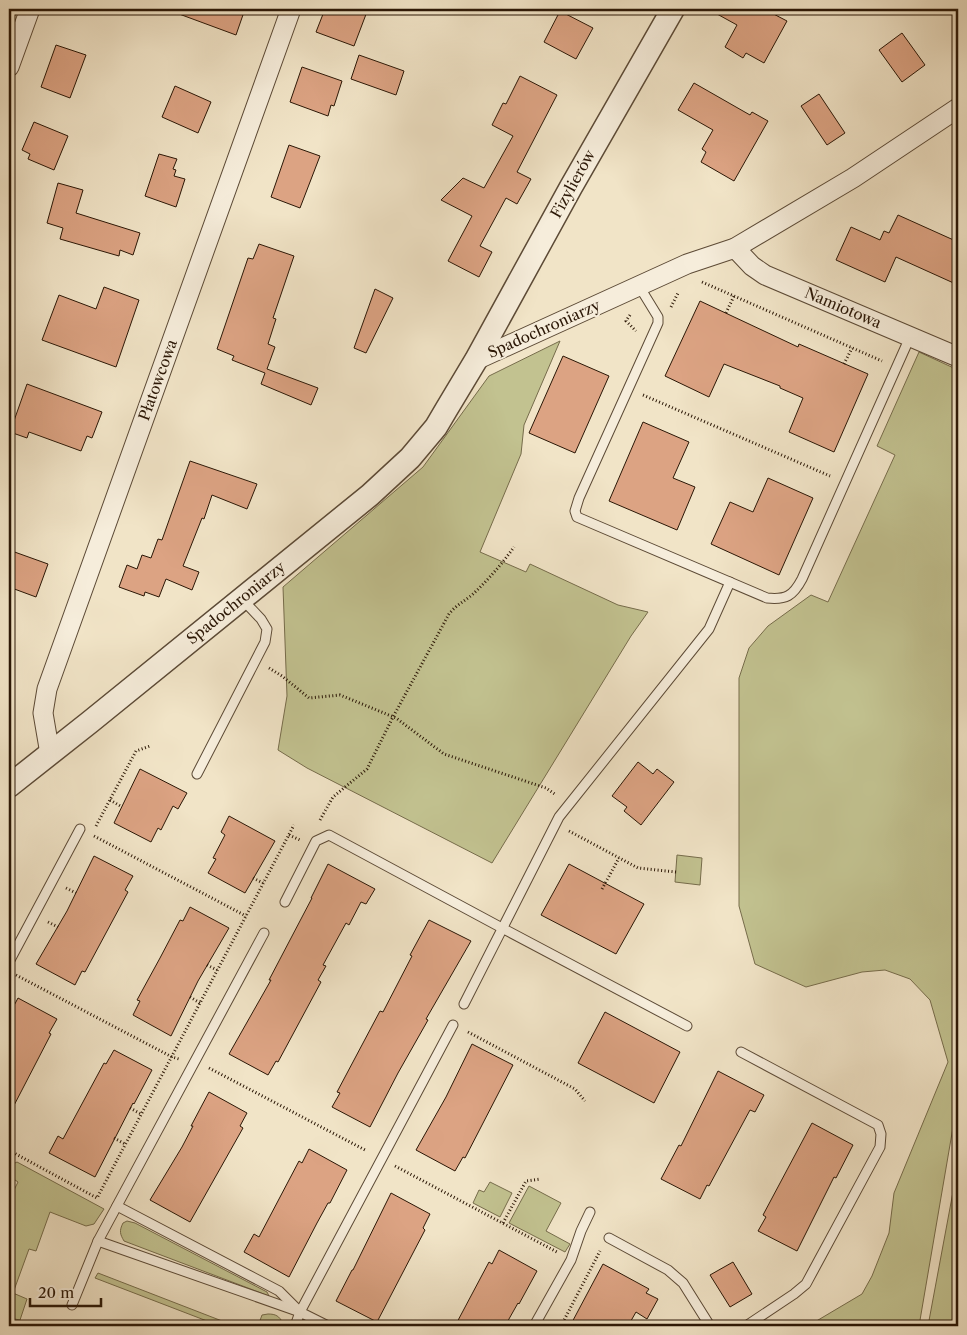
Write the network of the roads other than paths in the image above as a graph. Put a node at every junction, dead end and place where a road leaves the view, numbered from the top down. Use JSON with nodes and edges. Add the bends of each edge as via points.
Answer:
{"nodes":[{"id":1,"x":30,"y":9,"type":"edge"},
{"id":2,"x":291,"y":9,"type":"edge"},
{"id":3,"x":673,"y":9,"type":"edge"},
{"id":4,"x":9,"y":67,"type":"edge"},
{"id":5,"x":958,"y":108,"type":"edge"},
{"id":6,"x":735,"y":248,"type":"junction"},
{"id":7,"x":639,"y":286,"type":"junction"},
{"id":8,"x":910,"y":337,"type":"junction"},
{"id":9,"x":958,"y":358,"type":"edge"},
{"id":10,"x":476,"y":360,"type":"junction"},
{"id":11,"x":730,"y":582,"type":"junction"},
{"id":12,"x":242,"y":598,"type":"junction"},
{"id":13,"x":50,"y":754,"type":"junction"},
{"id":14,"x":197,"y":774,"type":"dead end"},
{"id":15,"x":9,"y":786,"type":"edge"},
{"id":16,"x":80,"y":829,"type":"dead end"},
{"id":17,"x":285,"y":902,"type":"dead end"},
{"id":18,"x":502,"y":928,"type":"junction"},
{"id":19,"x":264,"y":933,"type":"dead end"},
{"id":20,"x":9,"y":962,"type":"edge"},
{"id":21,"x":464,"y":1004,"type":"dead end"},
{"id":22,"x":454,"y":1025,"type":"road end"},
{"id":23,"x":688,"y":1026,"type":"dead end"},
{"id":24,"x":741,"y":1052,"type":"dead end"},
{"id":25,"x":117,"y":1206,"type":"junction"},
{"id":26,"x":590,"y":1212,"type":"dead end"},
{"id":27,"x":609,"y":1238,"type":"road end"},
{"id":28,"x":98,"y":1240,"type":"junction"},
{"id":29,"x":72,"y":1305,"type":"dead end"},
{"id":30,"x":300,"y":1312,"type":"junction"},
{"id":31,"x":294,"y":1326,"type":"edge"},
{"id":32,"x":328,"y":1326,"type":"edge"},
{"id":33,"x":534,"y":1326,"type":"edge"},
{"id":34,"x":710,"y":1326,"type":"edge"},
{"id":35,"x":746,"y":1326,"type":"edge"}],
"edges":[{"from":1,"to":4,"type":"street"},
{"from":2,"to":13,"type":"street","name":"Płatowcowa","via":[[47,689],[43,713]]},
{"from":3,"to":10,"type":"street","name":"Fizylierów"},
{"from":5,"to":6,"type":"street","name":"Spadochroniarzy","via":[[853,178]]},
{"from":6,"to":7,"type":"street","name":"Spadochroniarzy","via":[[687,264]]},
{"from":6,"to":8,"type":"street","name":"Namiotowa","via":[[765,275]]},
{"from":7,"to":10,"type":"street","name":"Spadochroniarzy"},
{"from":7,"to":11,"type":"lane","via":[[658,317],[658,323],[575,511],[578,518]]},
{"from":8,"to":9,"type":"street","name":"Namiotowa"},
{"from":8,"to":11,"type":"lane","via":[[797,588],[781,599],[767,598]]},
{"from":10,"to":12,"type":"street","name":"Spadochroniarzy","via":[[436,426],[410,458],[370,495]]},
{"from":11,"to":18,"type":"lane","via":[[708,629],[555,824]]},
{"from":12,"to":13,"type":"street","name":"Spadochroniarzy"},
{"from":12,"to":14,"type":"lane","via":[[261,619],[266,629],[265,642]]},
{"from":13,"to":15,"type":"street","name":"Spadochroniarzy"},
{"from":16,"to":20,"type":"lane"},
{"from":17,"to":18,"type":"lane","via":[[316,840],[329,835]]},
{"from":18,"to":21,"type":"lane"},
{"from":18,"to":23,"type":"lane"},
{"from":19,"to":25,"type":"lane"},
{"from":22,"to":30,"type":"lane"},
{"from":24,"to":35,"type":"lane","via":[[878,1125],[881,1134],[880,1147],[806,1284]]},
{"from":25,"to":28,"type":"lane"},
{"from":25,"to":30,"type":"lane","via":[[279,1291]]},
{"from":26,"to":33,"type":"lane","via":[[571,1260]]},
{"from":27,"to":34,"type":"lane","via":[[668,1270],[683,1283]]},
{"from":28,"to":29,"type":"lane"},
{"from":28,"to":30,"type":"lane"},
{"from":30,"to":31,"type":"lane"},
{"from":30,"to":32,"type":"lane"}]}
